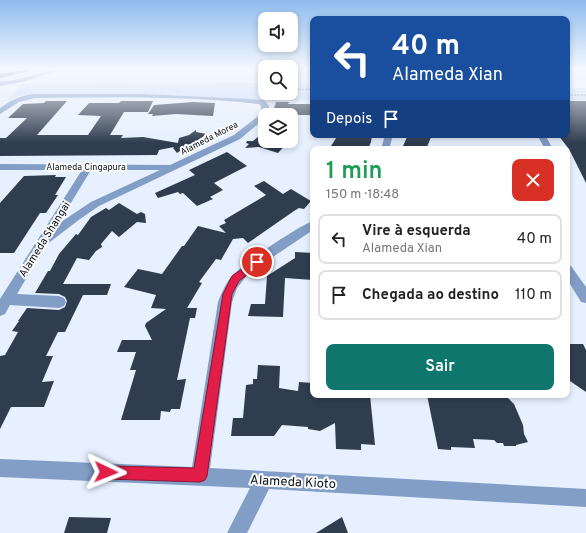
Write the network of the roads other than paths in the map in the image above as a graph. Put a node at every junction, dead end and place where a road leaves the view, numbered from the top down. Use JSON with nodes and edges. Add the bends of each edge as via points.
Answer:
{"nodes":[{"id":1,"x":0,"y":112,"type":"edge"},
{"id":2,"x":0,"y":167,"type":"edge"},
{"id":3,"x":88,"y":167,"type":"junction"},
{"id":4,"x":171,"y":168,"type":"junction"},
{"id":5,"x":310,"y":227,"type":"edge"},
{"id":6,"x":42,"y":242,"type":"junction"},
{"id":7,"x":570,"y":272,"type":"edge"},
{"id":8,"x":581,"y":284,"type":"edge"},
{"id":9,"x":586,"y":298,"type":"edge"},
{"id":10,"x":59,"y":302,"type":"dead end"},
{"id":11,"x":3,"y":305,"type":"edge"},
{"id":12,"x":0,"y":468,"type":"edge"},
{"id":13,"x":200,"y":476,"type":"junction"},
{"id":14,"x":264,"y":479,"type":"junction"},
{"id":15,"x":586,"y":498,"type":"edge"},
{"id":16,"x":237,"y":533,"type":"edge"}],
"edges":[{"from":1,"to":4,"type":"street","name":"Alameda Morea","via":[[14,100],[35,96],[123,95],[251,101],[264,105],[265,110],[260,118],[243,132]]},
{"from":2,"to":3,"type":"street","name":"Alameda Cingapura"},
{"from":3,"to":4,"type":"street","name":"Alameda Cingapura"},
{"from":3,"to":6,"type":"street","name":"Alameda Shangai"},
{"from":4,"to":6,"type":"street","name":"Alameda Morea","via":[[95,204]]},
{"from":5,"to":13,"type":"street","via":[[245,270],[230,287],[225,302]]},
{"from":6,"to":11,"type":"street","name":"Alameda Shangai"},
{"from":7,"to":8,"type":"street"},
{"from":8,"to":9,"type":"street"},
{"from":10,"to":11,"type":"street"},
{"from":12,"to":13,"type":"street","name":"Alameda Kioto"},
{"from":13,"to":14,"type":"street","name":"Alameda Kioto"},
{"from":14,"to":15,"type":"street","name":"Alameda Kioto"},
{"from":14,"to":16,"type":"street"}]}
